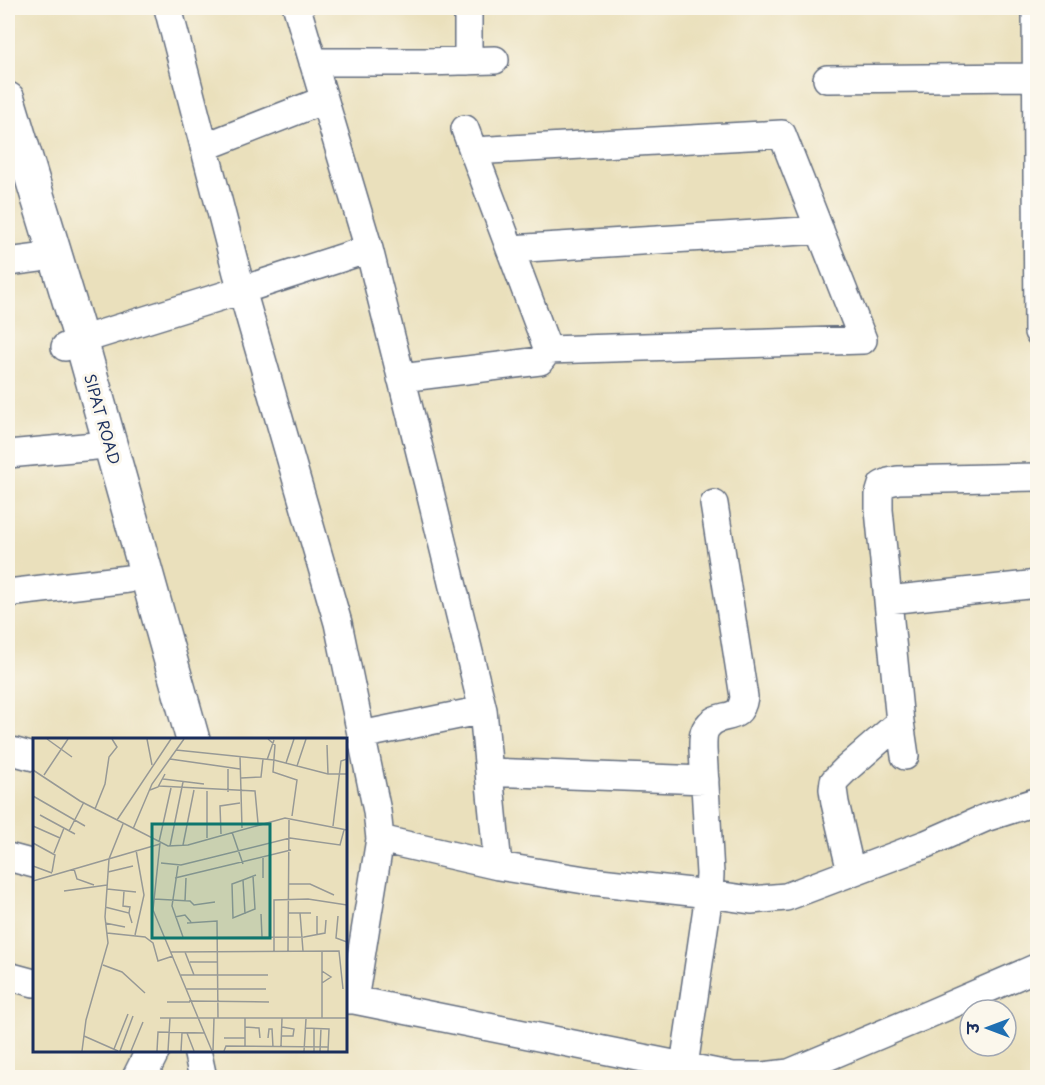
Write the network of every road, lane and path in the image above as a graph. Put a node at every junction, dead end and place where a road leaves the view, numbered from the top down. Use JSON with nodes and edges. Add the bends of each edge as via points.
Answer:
{"nodes":[{"id":1,"x":168,"y":8,"type":"edge"},
{"id":2,"x":297,"y":8,"type":"edge"},
{"id":3,"x":468,"y":8,"type":"edge"},
{"id":4,"x":1036,"y":8,"type":"edge"},
{"id":5,"x":313,"y":62,"type":"junction"},
{"id":6,"x":1036,"y":77,"type":"edge"},
{"id":7,"x":827,"y":79,"type":"dead end"},
{"id":8,"x":8,"y":99,"type":"edge"},
{"id":9,"x":324,"y":100,"type":"junction"},
{"id":10,"x":204,"y":147,"type":"junction"},
{"id":11,"x":8,"y":155,"type":"edge"},
{"id":12,"x":820,"y":230,"type":"junction"},
{"id":13,"x":369,"y":249,"type":"junction"},
{"id":14,"x":510,"y":249,"type":"junction"},
{"id":15,"x":23,"y":260,"type":"edge"},
{"id":16,"x":242,"y":290,"type":"junction"},
{"id":17,"x":1038,"y":332,"type":"edge"},
{"id":18,"x":73,"y":344,"type":"junction"},
{"id":19,"x":548,"y":350,"type":"junction"},
{"id":20,"x":401,"y":378,"type":"junction"},
{"id":21,"x":94,"y":446,"type":"junction"},
{"id":22,"x":8,"y":454,"type":"edge"},
{"id":23,"x":1038,"y":477,"type":"edge"},
{"id":24,"x":714,"y":504,"type":"dead end"},
{"id":25,"x":128,"y":579,"type":"junction"},
{"id":26,"x":1038,"y":584,"type":"edge"},
{"id":27,"x":8,"y":593,"type":"edge"},
{"id":28,"x":888,"y":600,"type":"junction"},
{"id":29,"x":483,"y":711,"type":"junction"},
{"id":30,"x":900,"y":722,"type":"junction"},
{"id":31,"x":361,"y":735,"type":"junction"},
{"id":32,"x":170,"y":738,"type":"edge"},
{"id":33,"x":192,"y":738,"type":"edge"},
{"id":34,"x":8,"y":750,"type":"edge"},
{"id":35,"x":905,"y":756,"type":"dead end"},
{"id":36,"x":33,"y":758,"type":"edge"},
{"id":37,"x":489,"y":772,"type":"junction"},
{"id":38,"x":705,"y":780,"type":"junction"},
{"id":39,"x":1038,"y":801,"type":"edge"},
{"id":40,"x":380,"y":840,"type":"junction"},
{"id":41,"x":8,"y":857,"type":"edge"},
{"id":42,"x":33,"y":864,"type":"edge"},
{"id":43,"x":498,"y":866,"type":"junction"},
{"id":44,"x":851,"y":872,"type":"junction"},
{"id":45,"x":709,"y":894,"type":"junction"},
{"id":46,"x":1038,"y":967,"type":"edge"},
{"id":47,"x":8,"y":976,"type":"edge"},
{"id":48,"x":33,"y":984,"type":"edge"},
{"id":49,"x":349,"y":1000,"type":"edge"},
{"id":50,"x":152,"y":1052,"type":"edge"},
{"id":51,"x":197,"y":1052,"type":"edge"},
{"id":52,"x":684,"y":1066,"type":"junction"},
{"id":53,"x":139,"y":1077,"type":"edge"},
{"id":54,"x":203,"y":1077,"type":"edge"}],
"edges":[{"from":1,"to":10,"type":"street"},
{"from":2,"to":5,"type":"street"},
{"from":3,"to":5,"type":"street","via":[[482,60]]},
{"from":4,"to":6,"type":"street"},
{"from":5,"to":9,"type":"street"},
{"from":6,"to":7,"type":"street"},
{"from":6,"to":17,"type":"street"},
{"from":8,"to":18,"type":"highway","name":"SIPAT ROAD"},
{"from":9,"to":10,"type":"street"},
{"from":9,"to":13,"type":"street"},
{"from":10,"to":16,"type":"street"},
{"from":11,"to":15,"type":"highway","name":"SIPAT ROAD"},
{"from":12,"to":14,"type":"street"},
{"from":12,"to":14,"type":"street","via":[[782,134],[469,140]]},
{"from":12,"to":19,"type":"street","via":[[863,340]]},
{"from":13,"to":16,"type":"street"},
{"from":13,"to":20,"type":"street"},
{"from":14,"to":19,"type":"street"},
{"from":15,"to":18,"type":"highway","name":"SIPAT ROAD"},
{"from":16,"to":18,"type":"street"},
{"from":16,"to":31,"type":"street","via":[[338,623]]},
{"from":18,"to":21,"type":"highway","name":"SIPAT ROAD"},
{"from":18,"to":33,"type":"highway","name":"SIPAT ROAD"},
{"from":19,"to":20,"type":"street","via":[[540,362]]},
{"from":20,"to":29,"type":"street"},
{"from":21,"to":22,"type":"street"},
{"from":21,"to":25,"type":"highway","name":"SIPAT ROAD"},
{"from":23,"to":28,"type":"street","via":[[898,480],[882,485],[879,510]]},
{"from":24,"to":38,"type":"street","via":[[744,697],[739,711],[707,726],[703,742]]},
{"from":25,"to":27,"type":"street"},
{"from":25,"to":32,"type":"highway","name":"SIPAT ROAD"},
{"from":26,"to":28,"type":"street"},
{"from":28,"to":30,"type":"street"},
{"from":29,"to":31,"type":"street"},
{"from":29,"to":37,"type":"street"},
{"from":30,"to":35,"type":"street"},
{"from":30,"to":44,"type":"street","via":[[834,781],[835,803]]},
{"from":31,"to":40,"type":"street"},
{"from":34,"to":36,"type":"street"},
{"from":37,"to":38,"type":"street"},
{"from":37,"to":43,"type":"street"},
{"from":38,"to":45,"type":"street"},
{"from":39,"to":44,"type":"street"},
{"from":40,"to":43,"type":"street"},
{"from":40,"to":49,"type":"street"},
{"from":41,"to":42,"type":"street"},
{"from":43,"to":45,"type":"street"},
{"from":44,"to":45,"type":"street","via":[[786,897],[751,900]]},
{"from":45,"to":52,"type":"street"},
{"from":46,"to":52,"type":"street","via":[[789,1073],[733,1076]]},
{"from":47,"to":48,"type":"street"},
{"from":49,"to":52,"type":"street"},
{"from":50,"to":53,"type":"highway"},
{"from":51,"to":54,"type":"street"}]}
